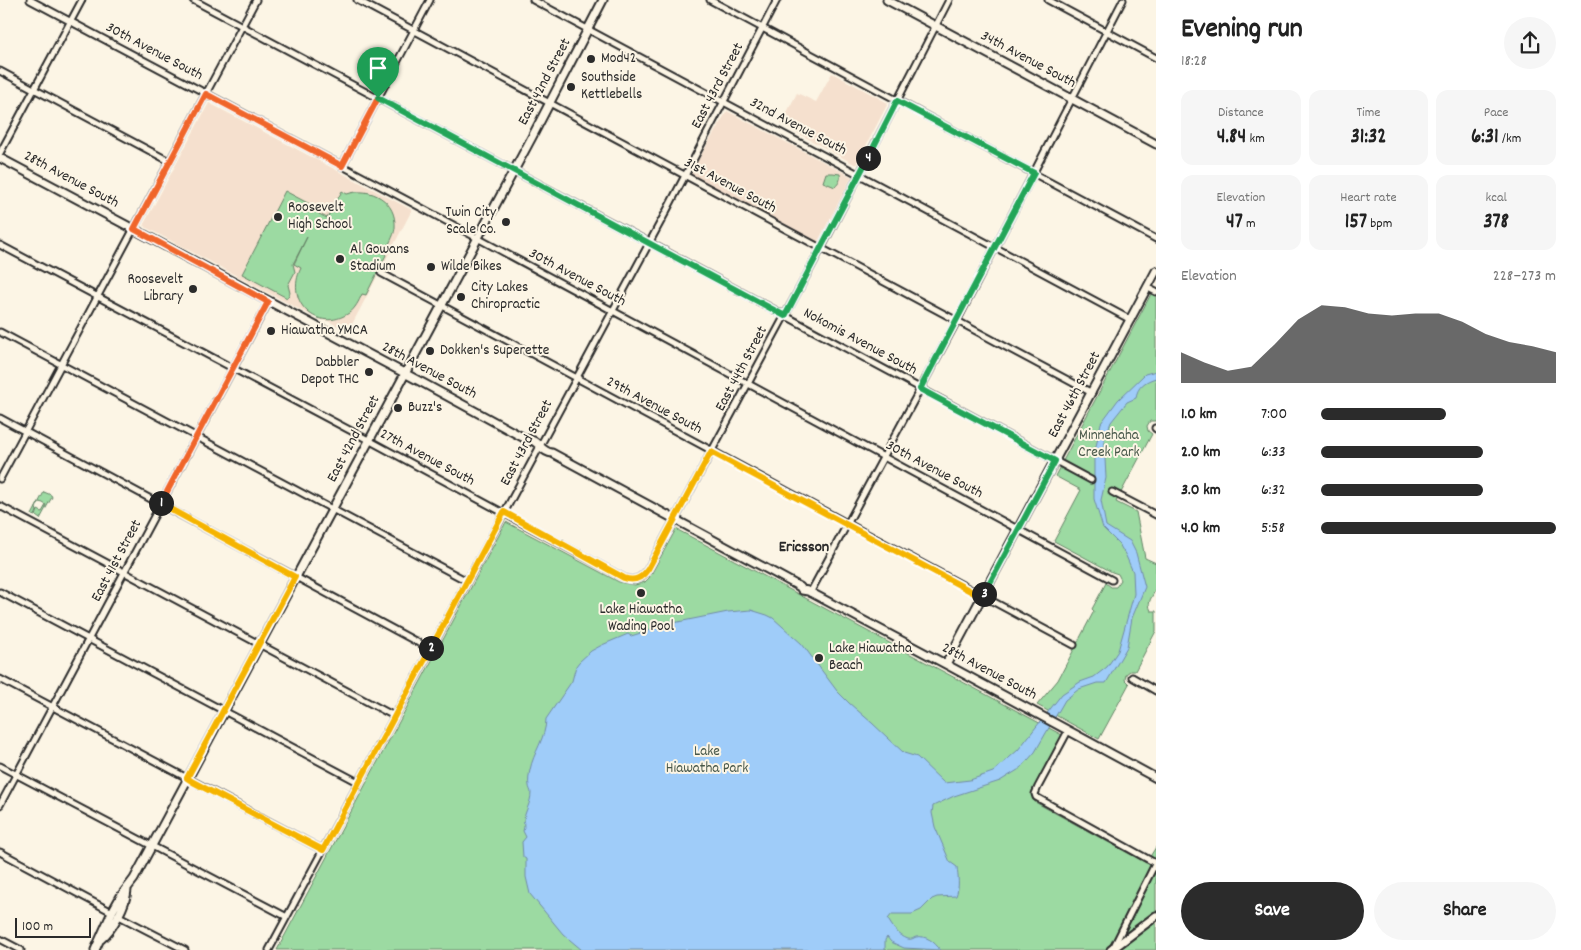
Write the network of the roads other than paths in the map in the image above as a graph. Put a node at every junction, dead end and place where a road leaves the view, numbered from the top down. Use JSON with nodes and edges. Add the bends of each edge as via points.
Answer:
{"nodes":[{"id":1,"x":30,"y":0,"type":"edge"},
{"id":2,"x":82,"y":0,"type":"edge"},
{"id":3,"x":193,"y":0,"type":"edge"},
{"id":4,"x":256,"y":0,"type":"edge"},
{"id":5,"x":357,"y":0,"type":"edge"},
{"id":6,"x":430,"y":0,"type":"edge"},
{"id":7,"x":533,"y":0,"type":"edge"},
{"id":8,"x":603,"y":0,"type":"edge"},
{"id":9,"x":710,"y":0,"type":"edge"},
{"id":10,"x":777,"y":0,"type":"edge"},
{"id":11,"x":887,"y":0,"type":"edge"},
{"id":12,"x":949,"y":0,"type":"edge"},
{"id":13,"x":1048,"y":0,"type":"edge"},
{"id":14,"x":1123,"y":0,"type":"edge"},
{"id":15,"x":70,"y":22,"type":"junction"},
{"id":16,"x":242,"y":26,"type":"junction"},
{"id":17,"x":936,"y":26,"type":"junction"},
{"id":18,"x":763,"y":28,"type":"junction"},
{"id":19,"x":588,"y":29,"type":"junction"},
{"id":20,"x":414,"y":30,"type":"junction"},
{"id":21,"x":1107,"y":31,"type":"junction"},
{"id":22,"x":1156,"y":58,"type":"edge"},
{"id":23,"x":0,"y":71,"type":"edge"},
{"id":24,"x":34,"y":90,"type":"junction"},
{"id":25,"x":206,"y":94,"type":"junction"},
{"id":26,"x":378,"y":98,"type":"junction"},
{"id":27,"x":1072,"y":100,"type":"junction"},
{"id":28,"x":897,"y":101,"type":"junction"},
{"id":29,"x":550,"y":102,"type":"junction"},
{"id":30,"x":724,"y":102,"type":"junction"},
{"id":31,"x":1156,"y":144,"type":"edge"},
{"id":32,"x":0,"y":153,"type":"edge"},
{"id":33,"x":0,"y":158,"type":"edge"},
{"id":34,"x":169,"y":161,"type":"junction"},
{"id":35,"x":342,"y":166,"type":"junction"},
{"id":36,"x":513,"y":170,"type":"junction"},
{"id":37,"x":1034,"y":173,"type":"junction"},
{"id":38,"x":860,"y":175,"type":"junction"},
{"id":39,"x":685,"y":176,"type":"junction"},
{"id":40,"x":134,"y":229,"type":"junction"},
{"id":41,"x":477,"y":238,"type":"junction"},
{"id":42,"x":1156,"y":239,"type":"edge"},
{"id":43,"x":650,"y":243,"type":"junction"},
{"id":44,"x":0,"y":245,"type":"edge"},
{"id":45,"x":995,"y":247,"type":"junction"},
{"id":46,"x":821,"y":248,"type":"junction"},
{"id":47,"x":1156,"y":271,"type":"edge"},
{"id":48,"x":381,"y":273,"type":"dead end"},
{"id":49,"x":1148,"y":288,"type":"junction"},
{"id":50,"x":1156,"y":292,"type":"edge"},
{"id":51,"x":98,"y":296,"type":"junction"},
{"id":52,"x":268,"y":302,"type":"junction"},
{"id":53,"x":440,"y":305,"type":"junction"},
{"id":54,"x":613,"y":311,"type":"junction"},
{"id":55,"x":785,"y":316,"type":"junction"},
{"id":56,"x":1131,"y":320,"type":"junction"},
{"id":57,"x":957,"y":321,"type":"junction"},
{"id":58,"x":0,"y":332,"type":"edge"},
{"id":59,"x":61,"y":364,"type":"junction"},
{"id":60,"x":233,"y":369,"type":"junction"},
{"id":61,"x":405,"y":374,"type":"junction"},
{"id":62,"x":576,"y":379,"type":"junction"},
{"id":63,"x":748,"y":384,"type":"junction"},
{"id":64,"x":920,"y":389,"type":"junction"},
{"id":65,"x":1092,"y":393,"type":"junction"},
{"id":66,"x":0,"y":418,"type":"edge"},
{"id":67,"x":25,"y":432,"type":"junction"},
{"id":68,"x":197,"y":437,"type":"junction"},
{"id":69,"x":368,"y":440,"type":"junction"},
{"id":70,"x":539,"y":446,"type":"junction"},
{"id":71,"x":711,"y":452,"type":"junction"},
{"id":72,"x":883,"y":457,"type":"junction"},
{"id":73,"x":1055,"y":461,"type":"junction"},
{"id":74,"x":0,"y":479,"type":"edge"},
{"id":75,"x":1091,"y":480,"type":"dead end"},
{"id":76,"x":1112,"y":492,"type":"dead end"},
{"id":77,"x":161,"y":504,"type":"junction"},
{"id":78,"x":0,"y":506,"type":"edge"},
{"id":79,"x":332,"y":509,"type":"junction"},
{"id":80,"x":504,"y":512,"type":"junction"},
{"id":81,"x":1156,"y":516,"type":"edge"},
{"id":82,"x":675,"y":519,"type":"junction"},
{"id":83,"x":847,"y":524,"type":"junction"},
{"id":84,"x":1018,"y":529,"type":"junction"},
{"id":85,"x":125,"y":572,"type":"junction"},
{"id":86,"x":295,"y":577,"type":"junction"},
{"id":87,"x":631,"y":580,"type":"joint"},
{"id":88,"x":1112,"y":580,"type":"dead end"},
{"id":89,"x":467,"y":581,"type":"junction"},
{"id":90,"x":0,"y":592,"type":"edge"},
{"id":91,"x":809,"y":592,"type":"junction"},
{"id":92,"x":982,"y":597,"type":"junction"},
{"id":93,"x":89,"y":639,"type":"junction"},
{"id":94,"x":259,"y":644,"type":"junction"},
{"id":95,"x":1074,"y":645,"type":"dead end"},
{"id":96,"x":430,"y":650,"type":"junction"},
{"id":97,"x":946,"y":664,"type":"junction"},
{"id":98,"x":1132,"y":677,"type":"dead end"},
{"id":99,"x":0,"y":679,"type":"edge"},
{"id":100,"x":1156,"y":691,"type":"edge"},
{"id":101,"x":53,"y":707,"type":"junction"},
{"id":102,"x":223,"y":711,"type":"junction"},
{"id":103,"x":394,"y":716,"type":"junction"},
{"id":104,"x":1068,"y":731,"type":"junction"},
{"id":105,"x":0,"y":766,"type":"edge"},
{"id":106,"x":16,"y":774,"type":"junction"},
{"id":107,"x":187,"y":778,"type":"junction"},
{"id":108,"x":1156,"y":778,"type":"edge"},
{"id":109,"x":358,"y":782,"type":"junction"},
{"id":110,"x":0,"y":805,"type":"edge"},
{"id":111,"x":151,"y":846,"type":"junction"},
{"id":112,"x":323,"y":850,"type":"junction"},
{"id":113,"x":0,"y":852,"type":"edge"},
{"id":114,"x":1156,"y":862,"type":"edge"},
{"id":115,"x":115,"y":914,"type":"junction"},
{"id":116,"x":1156,"y":916,"type":"edge"},
{"id":117,"x":287,"y":917,"type":"junction"},
{"id":118,"x":0,"y":939,"type":"edge"},
{"id":119,"x":21,"y":950,"type":"edge"},
{"id":120,"x":95,"y":950,"type":"edge"},
{"id":121,"x":185,"y":950,"type":"edge"},
{"id":122,"x":270,"y":950,"type":"edge"},
{"id":123,"x":1111,"y":950,"type":"edge"}],
"edges":[{"from":1,"to":15,"type":"street","name":"30th Avenue South"},
{"from":2,"to":15,"type":"street"},
{"from":3,"to":16,"type":"street","name":"Nokomis Avenue South"},
{"from":4,"to":16,"type":"street"},
{"from":5,"to":20,"type":"street","name":"31st Avenue South"},
{"from":6,"to":20,"type":"street"},
{"from":7,"to":19,"type":"street","name":"32nd Avenue South"},
{"from":8,"to":19,"type":"street","name":"East 42nd Street"},
{"from":9,"to":18,"type":"street"},
{"from":10,"to":18,"type":"street","name":"East 43rd Street"},
{"from":11,"to":17,"type":"street","name":"34th Avenue South"},
{"from":12,"to":17,"type":"street","name":"East 44th Street"},
{"from":13,"to":21,"type":"street"},
{"from":14,"to":21,"type":"street"},
{"from":15,"to":24,"type":"street"},
{"from":15,"to":25,"type":"street","name":"30th Avenue South"},
{"from":16,"to":25,"type":"street"},
{"from":16,"to":26,"type":"street","name":"Nokomis Avenue South"},
{"from":17,"to":27,"type":"street","name":"34th Avenue South"},
{"from":17,"to":28,"type":"street","name":"East 44th Street"},
{"from":18,"to":28,"type":"street"},
{"from":18,"to":30,"type":"street","name":"East 43rd Street"},
{"from":19,"to":29,"type":"street","name":"East 42nd Street"},
{"from":19,"to":30,"type":"street","name":"32nd Avenue South"},
{"from":20,"to":26,"type":"street"},
{"from":20,"to":29,"type":"street","name":"31st Avenue South"},
{"from":21,"to":22,"type":"street"},
{"from":21,"to":27,"type":"street"},
{"from":23,"to":24,"type":"street"},
{"from":24,"to":32,"type":"street"},
{"from":24,"to":34,"type":"street"},
{"from":25,"to":34,"type":"street"},
{"from":25,"to":35,"type":"street","name":"30th Avenue South"},
{"from":26,"to":35,"type":"street"},
{"from":26,"to":36,"type":"street","name":"Nokomis Avenue South"},
{"from":27,"to":31,"type":"street","name":"34th Avenue South"},
{"from":27,"to":37,"type":"street"},
{"from":28,"to":37,"type":"street"},
{"from":28,"to":38,"type":"street","name":"East 44th Street"},
{"from":29,"to":36,"type":"street","name":"East 42nd Street"},
{"from":29,"to":39,"type":"street","name":"31st Avenue South"},
{"from":30,"to":38,"type":"street","name":"32nd Avenue South"},
{"from":30,"to":39,"type":"street","name":"East 43rd Street"},
{"from":33,"to":40,"type":"street","name":"28th Avenue South"},
{"from":34,"to":40,"type":"street"},
{"from":35,"to":41,"type":"street","name":"30th Avenue South"},
{"from":36,"to":41,"type":"street","name":"East 42nd Street"},
{"from":36,"to":43,"type":"street","name":"Nokomis Avenue South"},
{"from":37,"to":42,"type":"street"},
{"from":37,"to":45,"type":"street"},
{"from":38,"to":45,"type":"street","name":"32nd Avenue South"},
{"from":38,"to":46,"type":"street","name":"East 44th Street"},
{"from":39,"to":43,"type":"street","name":"East 43rd Street"},
{"from":39,"to":46,"type":"street","name":"31st Avenue South"},
{"from":40,"to":51,"type":"street"},
{"from":40,"to":52,"type":"street","name":"28th Avenue South"},
{"from":41,"to":53,"type":"street","name":"East 42nd Street"},
{"from":41,"to":54,"type":"street","name":"30th Avenue South"},
{"from":43,"to":54,"type":"street","name":"East 43rd Street"},
{"from":43,"to":55,"type":"street","name":"Nokomis Avenue South"},
{"from":44,"to":51,"type":"street","name":"27th Avenue South"},
{"from":45,"to":56,"type":"street","name":"32nd Avenue South"},
{"from":45,"to":57,"type":"street"},
{"from":46,"to":55,"type":"street","name":"East 44th Street"},
{"from":46,"to":57,"type":"street","name":"31st Avenue South"},
{"from":47,"to":49,"type":"street","name":"East 46th Street"},
{"from":48,"to":53,"type":"street","name":"29th Avenue South"},
{"from":49,"to":50,"type":"street"},
{"from":49,"to":56,"type":"street","name":"East 46th Street"},
{"from":51,"to":59,"type":"street"},
{"from":51,"to":60,"type":"street","name":"27th Avenue South"},
{"from":52,"to":60,"type":"street","name":"East 41st Street"},
{"from":52,"to":61,"type":"street","name":"28th Avenue South"},
{"from":53,"to":61,"type":"street","name":"East 42nd Street"},
{"from":53,"to":62,"type":"street","name":"29th Avenue South"},
{"from":54,"to":62,"type":"street","name":"East 43rd Street"},
{"from":54,"to":63,"type":"street","name":"30th Avenue South"},
{"from":55,"to":63,"type":"street","name":"East 44th Street"},
{"from":55,"to":64,"type":"street","name":"Nokomis Avenue South"},
{"from":56,"to":65,"type":"street","name":"East 46th Street"},
{"from":57,"to":64,"type":"street"},
{"from":57,"to":65,"type":"street","name":"31st Avenue South"},
{"from":58,"to":59,"type":"street"},
{"from":59,"to":67,"type":"street"},
{"from":59,"to":68,"type":"street"},
{"from":60,"to":68,"type":"street","name":"East 41st Street"},
{"from":60,"to":69,"type":"street","name":"27th Avenue South"},
{"from":61,"to":69,"type":"street","name":"East 42nd Street"},
{"from":61,"to":70,"type":"street","name":"28th Avenue South"},
{"from":62,"to":70,"type":"street","name":"East 43rd Street"},
{"from":62,"to":71,"type":"street","name":"29th Avenue South"},
{"from":63,"to":71,"type":"street","name":"East 44th Street"},
{"from":63,"to":72,"type":"street","name":"30th Avenue South"},
{"from":64,"to":72,"type":"street"},
{"from":64,"to":73,"type":"street","name":"Nokomis Avenue South"},
{"from":65,"to":73,"type":"street","name":"East 46th Street"},
{"from":66,"to":67,"type":"street"},
{"from":67,"to":74,"type":"street"},
{"from":67,"to":77,"type":"street"},
{"from":68,"to":77,"type":"street","name":"East 41st Street"},
{"from":68,"to":79,"type":"street"},
{"from":69,"to":79,"type":"street","name":"East 42nd Street"},
{"from":69,"to":80,"type":"street","name":"27th Avenue South"},
{"from":70,"to":80,"type":"street","name":"East 43rd Street"},
{"from":70,"to":82,"type":"street","name":"28th Avenue South","via":[[543,451]]},
{"from":71,"to":82,"type":"street","name":"East 44th Street"},
{"from":71,"to":83,"type":"street","name":"29th Avenue South"},
{"from":72,"to":83,"type":"street"},
{"from":72,"to":84,"type":"street","name":"30th Avenue South"},
{"from":73,"to":75,"type":"street","name":"Nokomis Avenue South"},
{"from":73,"to":84,"type":"street","name":"East 46th Street"},
{"from":76,"to":81,"type":"street"},
{"from":77,"to":85,"type":"street","name":"East 41st Street"},
{"from":77,"to":86,"type":"street"},
{"from":78,"to":85,"type":"street"},
{"from":79,"to":86,"type":"street","name":"East 42nd Street"},
{"from":79,"to":89,"type":"street"},
{"from":80,"to":87,"type":"street","name":"27th Avenue South"},
{"from":80,"to":89,"type":"street","name":"East 43rd Street"},
{"from":82,"to":87,"type":"street","name":"East 44th Street","via":[[644,575]]},
{"from":82,"to":91,"type":"street","name":"28th Avenue South"},
{"from":83,"to":91,"type":"street"},
{"from":83,"to":92,"type":"street","name":"29th Avenue South"},
{"from":84,"to":88,"type":"street","name":"30th Avenue South"},
{"from":84,"to":92,"type":"street","name":"East 46th Street"},
{"from":85,"to":93,"type":"street","name":"East 41st Street"},
{"from":85,"to":94,"type":"street"},
{"from":86,"to":94,"type":"street","name":"East 42nd Street"},
{"from":86,"to":96,"type":"street"},
{"from":89,"to":96,"type":"street","name":"East 43rd Street"},
{"from":90,"to":93,"type":"street"},
{"from":91,"to":97,"type":"street","name":"28th Avenue South"},
{"from":92,"to":95,"type":"street","name":"29th Avenue South"},
{"from":92,"to":97,"type":"street","name":"East 46th Street"},
{"from":93,"to":101,"type":"street","name":"East 41st Street"},
{"from":93,"to":102,"type":"street"},
{"from":94,"to":102,"type":"street","name":"East 42nd Street"},
{"from":94,"to":103,"type":"street"},
{"from":96,"to":103,"type":"street","name":"East 43rd Street"},
{"from":97,"to":104,"type":"street","name":"28th Avenue South"},
{"from":98,"to":100,"type":"street"},
{"from":99,"to":101,"type":"street"},
{"from":101,"to":106,"type":"street","name":"East 41st Street"},
{"from":101,"to":107,"type":"street"},
{"from":102,"to":107,"type":"street","name":"East 42nd Street"},
{"from":102,"to":109,"type":"street"},
{"from":103,"to":109,"type":"street","name":"East 43rd Street"},
{"from":104,"to":108,"type":"street","name":"28th Avenue South"},
{"from":104,"to":114,"type":"street","via":[[1038,787],[1035,794],[1038,800]]},
{"from":105,"to":106,"type":"street"},
{"from":106,"to":110,"type":"street","name":"East 41st Street"},
{"from":106,"to":111,"type":"street"},
{"from":107,"to":111,"type":"street","name":"East 42nd Street"},
{"from":107,"to":112,"type":"street"},
{"from":109,"to":112,"type":"street","name":"East 43rd Street"},
{"from":111,"to":115,"type":"street","name":"East 42nd Street","via":[[121,896]]},
{"from":111,"to":117,"type":"street"},
{"from":112,"to":117,"type":"street","name":"East 43rd Street"},
{"from":113,"to":115,"type":"street"},
{"from":114,"to":123,"type":"street"},
{"from":115,"to":120,"type":"street","name":"East 42nd Street","via":[[103,929]]},
{"from":115,"to":121,"type":"street"},
{"from":116,"to":123,"type":"street"},
{"from":117,"to":122,"type":"street","name":"East 43rd Street"},
{"from":118,"to":119,"type":"street"}]}
